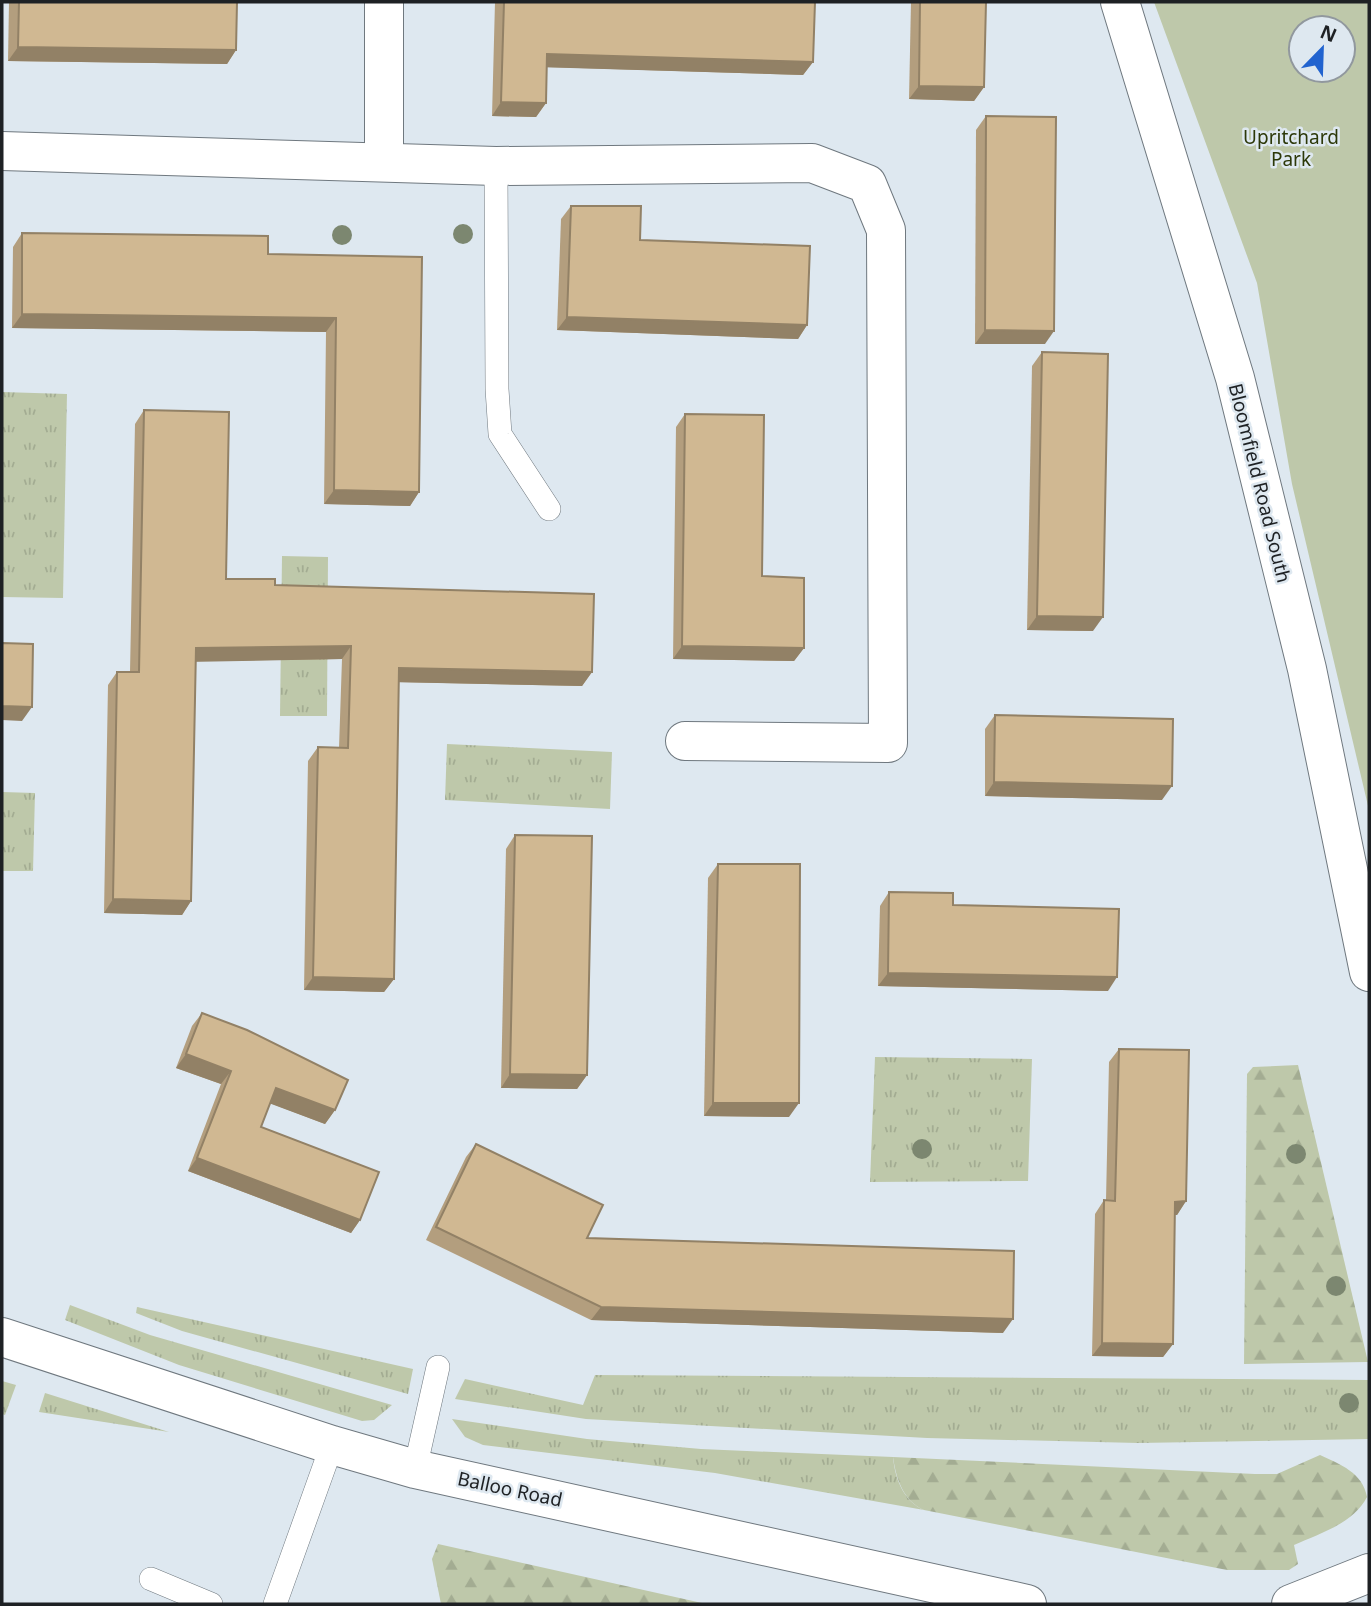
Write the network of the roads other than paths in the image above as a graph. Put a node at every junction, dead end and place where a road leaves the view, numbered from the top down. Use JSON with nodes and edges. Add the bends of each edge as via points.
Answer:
{"nodes":[{"id":1,"x":384,"y":2,"type":"edge"},
{"id":2,"x":1120,"y":2,"type":"edge"},
{"id":3,"x":2,"y":151,"type":"edge"},
{"id":4,"x":384,"y":162,"type":"junction"},
{"id":5,"x":496,"y":166,"type":"junction"},
{"id":6,"x":549,"y":509,"type":"dead end"},
{"id":7,"x":685,"y":741,"type":"dead end"},
{"id":8,"x":1369,"y":972,"type":"edge"},
{"id":9,"x":2,"y":1337,"type":"edge"},
{"id":10,"x":438,"y":1367,"type":"dead end"},
{"id":11,"x":332,"y":1445,"type":"junction"},
{"id":12,"x":415,"y":1469,"type":"junction"},
{"id":13,"x":1369,"y":1573,"type":"edge"},
{"id":14,"x":151,"y":1579,"type":"dead end"},
{"id":15,"x":211,"y":1604,"type":"edge"},
{"id":16,"x":275,"y":1604,"type":"edge"},
{"id":17,"x":1027,"y":1604,"type":"edge"},
{"id":18,"x":1291,"y":1604,"type":"edge"}],
"edges":[{"from":1,"to":4,"type":"street"},
{"from":2,"to":8,"type":"street","name":"Bloomfield Road South","via":[[1235,378],[1307,669]]},
{"from":3,"to":4,"type":"street"},
{"from":4,"to":5,"type":"street"},
{"from":5,"to":6,"type":"lane","via":[[500,434]]},
{"from":5,"to":7,"type":"street","via":[[811,163],[867,184],[886,230],[888,743]]},
{"from":9,"to":11,"type":"street","name":"Balloo Road"},
{"from":10,"to":12,"type":"lane"},
{"from":11,"to":12,"type":"street","name":"Balloo Road"},
{"from":11,"to":16,"type":"lane"},
{"from":12,"to":17,"type":"street","name":"Balloo Road"},
{"from":13,"to":18,"type":"street"},
{"from":14,"to":15,"type":"lane"}]}
